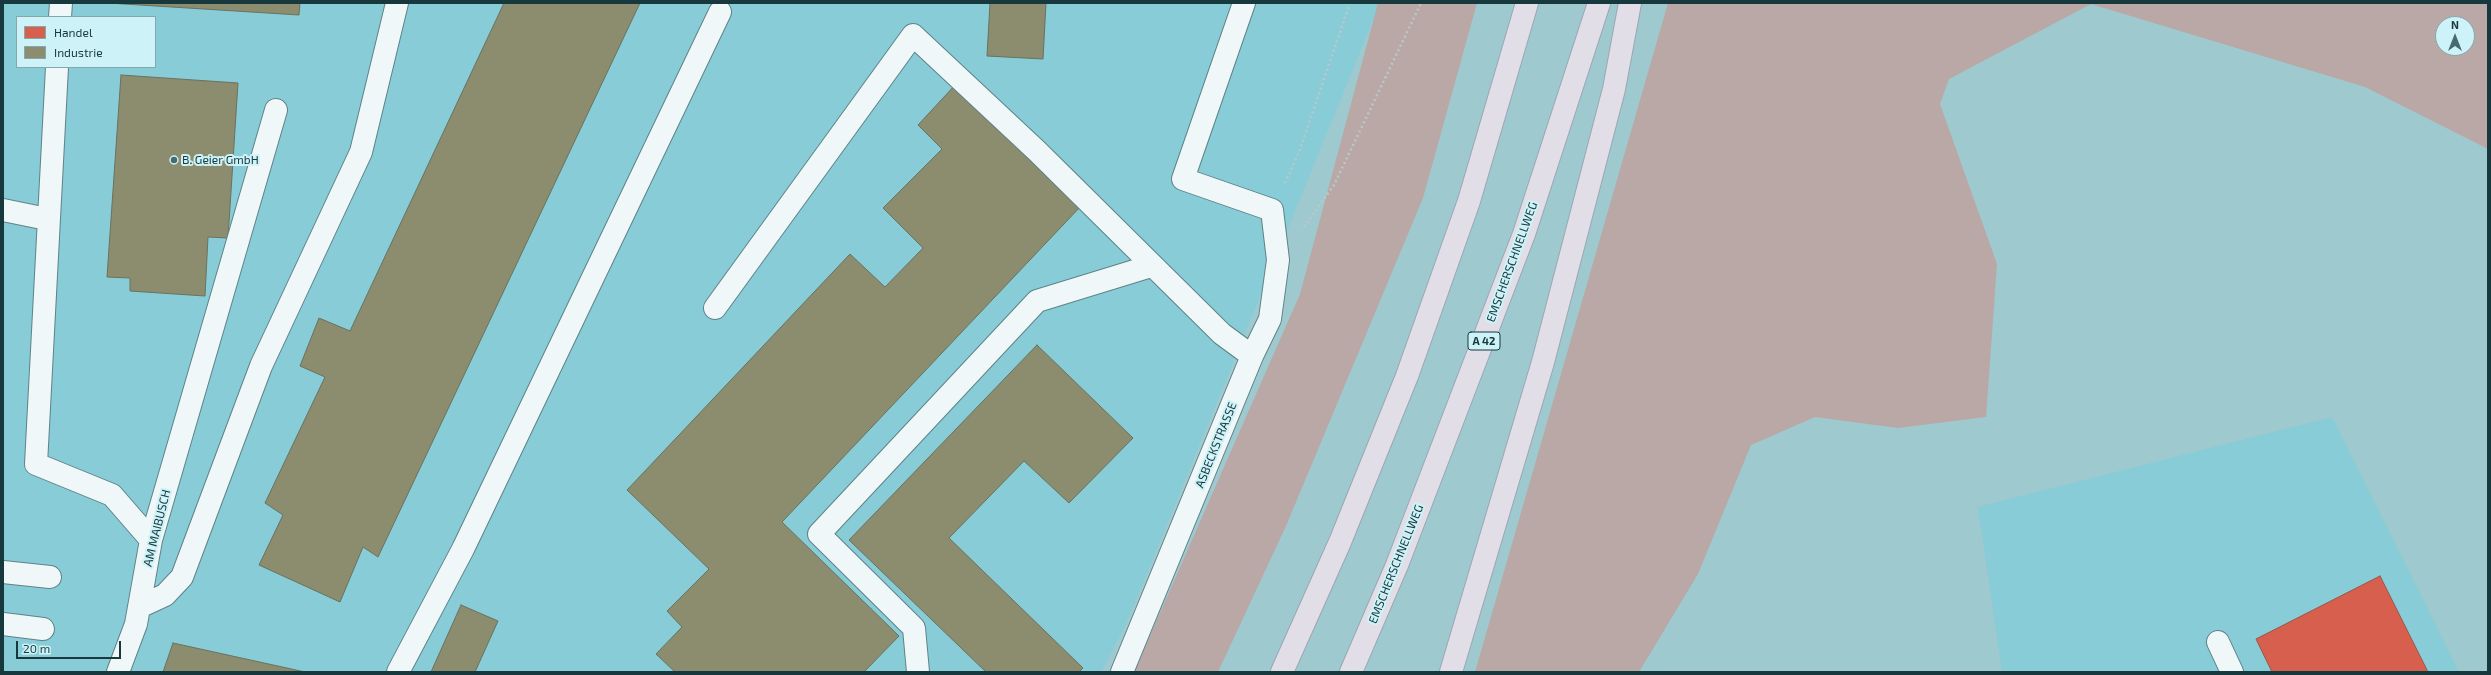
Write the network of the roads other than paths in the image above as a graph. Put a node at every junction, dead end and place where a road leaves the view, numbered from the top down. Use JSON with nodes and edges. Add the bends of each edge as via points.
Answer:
{"nodes":[{"id":1,"x":61,"y":3,"type":"edge"},
{"id":2,"x":397,"y":3,"type":"edge"},
{"id":3,"x":1244,"y":3,"type":"edge"},
{"id":4,"x":1527,"y":3,"type":"edge"},
{"id":5,"x":1599,"y":3,"type":"edge"},
{"id":6,"x":1630,"y":3,"type":"edge"},
{"id":7,"x":720,"y":12,"type":"dead end"},
{"id":8,"x":60,"y":16,"type":"edge"},
{"id":9,"x":57,"y":68,"type":"edge"},
{"id":10,"x":276,"y":110,"type":"dead end"},
{"id":11,"x":3,"y":210,"type":"edge"},
{"id":12,"x":47,"y":219,"type":"junction"},
{"id":13,"x":1151,"y":266,"type":"junction"},
{"id":14,"x":715,"y":308,"type":"dead end"},
{"id":15,"x":1252,"y":356,"type":"junction"},
{"id":16,"x":151,"y":540,"type":"junction"},
{"id":17,"x":3,"y":572,"type":"edge"},
{"id":18,"x":50,"y":577,"type":"dead end"},
{"id":19,"x":139,"y":607,"type":"junction"},
{"id":20,"x":3,"y":624,"type":"edge"},
{"id":21,"x":42,"y":629,"type":"dead end"},
{"id":22,"x":2218,"y":642,"type":"dead end"},
{"id":23,"x":118,"y":672,"type":"edge"},
{"id":24,"x":398,"y":672,"type":"edge"},
{"id":25,"x":918,"y":672,"type":"edge"},
{"id":26,"x":1122,"y":672,"type":"edge"},
{"id":27,"x":1282,"y":672,"type":"edge"},
{"id":28,"x":1351,"y":672,"type":"edge"},
{"id":29,"x":1451,"y":672,"type":"edge"},
{"id":30,"x":2232,"y":672,"type":"edge"}],
"edges":[{"from":1,"to":8,"type":"street"},
{"from":2,"to":19,"type":"street","via":[[361,152],[261,366],[182,577],[165,596]]},
{"from":3,"to":15,"type":"street","name":"ASBECKSTRASSE","via":[[1183,179],[1272,210],[1278,260],[1270,320]]},
{"from":4,"to":27,"type":"highway","via":[[1469,201],[1407,376],[1340,542]]},
{"from":5,"to":28,"type":"highway","name":"EMSCHERSCHNELLWEG","number":"A 42","via":[[1524,234],[1400,558]]},
{"from":6,"to":29,"type":"highway","via":[[1614,89],[1543,362]]},
{"from":7,"to":24,"type":"street","via":[[462,549]]},
{"from":9,"to":12,"type":"street"},
{"from":10,"to":16,"type":"street","name":"AM MAIBUSCH"},
{"from":11,"to":12,"type":"street"},
{"from":12,"to":16,"type":"street","via":[[36,464],[112,495]]},
{"from":13,"to":14,"type":"street","via":[[1037,151],[913,35]]},
{"from":13,"to":15,"type":"street","via":[[1222,334]]},
{"from":13,"to":25,"type":"street","via":[[1037,301],[819,534],[914,628]]},
{"from":15,"to":26,"type":"street","name":"ASBECKSTRASSE"},
{"from":16,"to":19,"type":"street","name":"AM MAIBUSCH"},
{"from":17,"to":18,"type":"street"},
{"from":19,"to":23,"type":"street","name":"AM MAIBUSCH","via":[[136,624]]},
{"from":20,"to":21,"type":"street"},
{"from":22,"to":30,"type":"street"}]}
